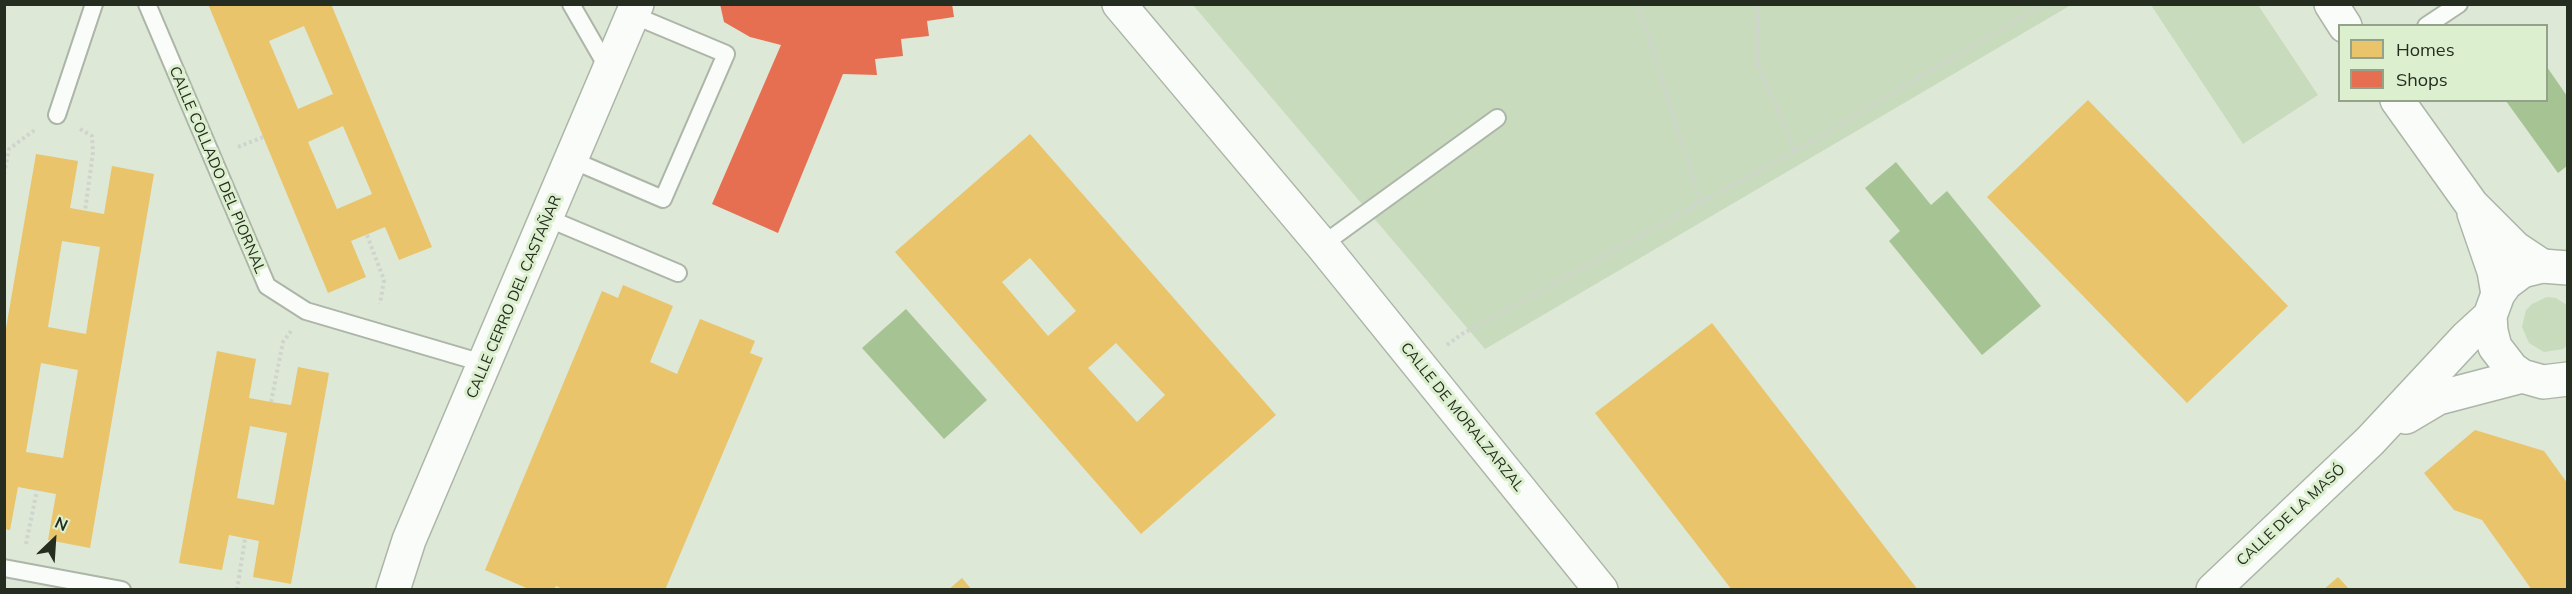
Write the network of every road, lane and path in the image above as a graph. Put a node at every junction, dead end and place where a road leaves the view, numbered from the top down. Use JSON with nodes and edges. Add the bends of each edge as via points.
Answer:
{"nodes":[{"id":1,"x":94,"y":4,"type":"edge"},
{"id":2,"x":147,"y":4,"type":"edge"},
{"id":3,"x":571,"y":4,"type":"edge"},
{"id":4,"x":1119,"y":4,"type":"edge"},
{"id":5,"x":1638,"y":4,"type":"edge"},
{"id":6,"x":1758,"y":4,"type":"edge"},
{"id":7,"x":2044,"y":4,"type":"edge"},
{"id":8,"x":2331,"y":4,"type":"edge"},
{"id":9,"x":2459,"y":4,"type":"edge"},
{"id":10,"x":635,"y":10,"type":"edge"},
{"id":11,"x":2344,"y":24,"type":"edge"},
{"id":12,"x":2429,"y":24,"type":"edge"},
{"id":13,"x":610,"y":71,"type":"junction"},
{"id":14,"x":2398,"y":102,"type":"edge"},
{"id":15,"x":57,"y":114,"type":"junction"},
{"id":16,"x":1497,"y":118,"type":"dead end"},
{"id":17,"x":1796,"y":151,"type":"junction"},
{"id":18,"x":572,"y":160,"type":"junction"},
{"id":19,"x":4,"y":174,"type":"edge"},
{"id":20,"x":1701,"y":204,"type":"junction"},
{"id":21,"x":2472,"y":205,"type":"junction"},
{"id":22,"x":86,"y":211,"type":"dead end"},
{"id":23,"x":547,"y":218,"type":"junction"},
{"id":24,"x":367,"y":235,"type":"dead end"},
{"id":25,"x":1322,"y":245,"type":"junction"},
{"id":26,"x":2555,"y":267,"type":"edge"},
{"id":27,"x":678,"y":273,"type":"dead end"},
{"id":28,"x":2494,"y":305,"type":"junction"},
{"id":29,"x":306,"y":312,"type":"junction"},
{"id":30,"x":375,"y":332,"type":"junction"},
{"id":31,"x":486,"y":364,"type":"junction"},
{"id":32,"x":1420,"y":365,"type":"junction"},
{"id":33,"x":2550,"y":382,"type":"edge"},
{"id":34,"x":271,"y":402,"type":"dead end"},
{"id":35,"x":2370,"y":441,"type":"junction"},
{"id":36,"x":37,"y":490,"type":"dead end"},
{"id":37,"x":245,"y":538,"type":"dead end"},
{"id":38,"x":13,"y":570,"type":"edge"},
{"id":39,"x":122,"y":590,"type":"edge"},
{"id":40,"x":237,"y":590,"type":"edge"},
{"id":41,"x":393,"y":590,"type":"edge"},
{"id":42,"x":1601,"y":590,"type":"edge"},
{"id":43,"x":2213,"y":590,"type":"edge"}],
"edges":[{"from":1,"to":15,"type":"lane"},
{"from":2,"to":29,"type":"lane","name":"CALLE COLLADO DEL PIORNAL","via":[[267,286]]},
{"from":3,"to":13,"type":"lane"},
{"from":4,"to":25,"type":"street","name":"CALLE DE MORALZARZAL"},
{"from":5,"to":20,"type":"path"},
{"from":6,"to":17,"type":"path","via":[[1758,65]]},
{"from":7,"to":17,"type":"path"},
{"from":8,"to":11,"type":"street"},
{"from":9,"to":12,"type":"lane"},
{"from":10,"to":13,"type":"street","name":"CALLE CERRO DEL CASTAÑAR"},
{"from":10,"to":18,"type":"lane","via":[[726,54],[663,199]]},
{"from":13,"to":18,"type":"street","name":"CALLE CERRO DEL CASTAÑAR"},
{"from":14,"to":21,"type":"street"},
{"from":15,"to":19,"type":"path","via":[[9,149]]},
{"from":15,"to":22,"type":"path","via":[[92,136]]},
{"from":16,"to":25,"type":"lane"},
{"from":17,"to":20,"type":"path"},
{"from":18,"to":23,"type":"street","name":"CALLE CERRO DEL CASTAÑAR"},
{"from":20,"to":32,"type":"path","via":[[1462,334]]},
{"from":21,"to":26,"type":"street","via":[[2515,248]]},
{"from":21,"to":28,"type":"street","via":[[2494,271]]},
{"from":23,"to":27,"type":"lane"},
{"from":23,"to":31,"type":"street","name":"CALLE CERRO DEL CASTAÑAR"},
{"from":24,"to":30,"type":"path","via":[[384,280]]},
{"from":25,"to":32,"type":"street","name":"CALLE DE MORALZARZAL"},
{"from":26,"to":28,"type":"street","name":"CALLE DE LA MASÓ","via":[[2522,272],[2506,284]]},
{"from":28,"to":33,"type":"street","via":[[2491,330],[2503,360]]},
{"from":28,"to":35,"type":"street","name":"CALLE DE LA MASÓ"},
{"from":29,"to":30,"type":"lane","name":"CALLE COLLADO DEL PIORNAL"},
{"from":29,"to":34,"type":"path","via":[[283,342]]},
{"from":30,"to":31,"type":"lane","name":"CALLE COLLADO DEL PIORNAL"},
{"from":31,"to":41,"type":"street","name":"CALLE CERRO DEL CASTAÑAR","via":[[410,540]]},
{"from":32,"to":42,"type":"street","name":"CALLE DE MORALZARZAL"},
{"from":33,"to":35,"type":"street","name":"CALLE DE LA MASÓ","via":[[2438,398]]},
{"from":35,"to":43,"type":"street","name":"CALLE DE LA MASÓ"},
{"from":36,"to":38,"type":"path"},
{"from":37,"to":40,"type":"path"},
{"from":38,"to":39,"type":"lane"}]}
